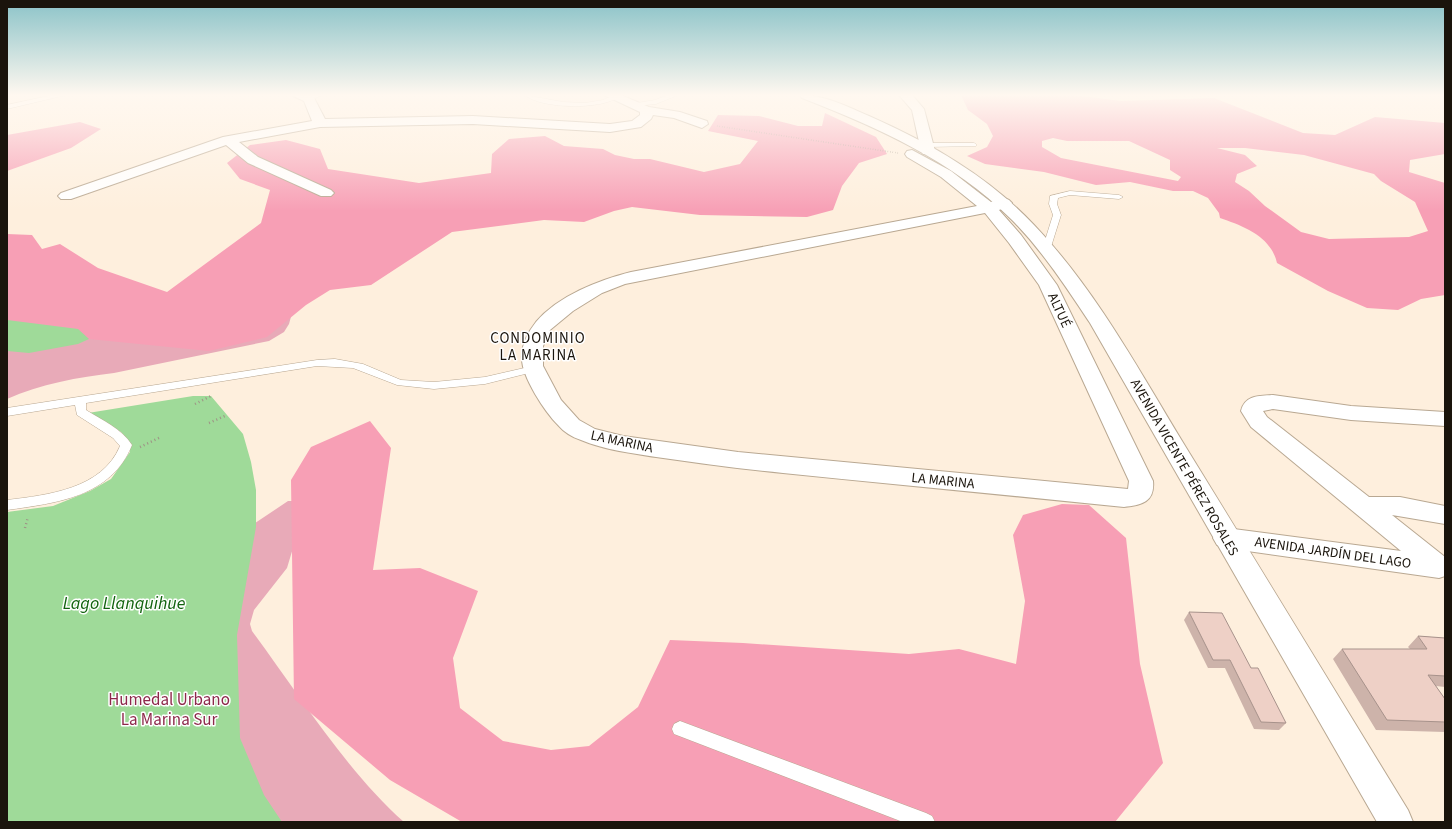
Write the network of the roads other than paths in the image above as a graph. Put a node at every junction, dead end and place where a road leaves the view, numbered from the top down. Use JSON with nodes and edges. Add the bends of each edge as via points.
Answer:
{"nodes":[{"id":1,"x":262,"y":134,"type":"edge"},
{"id":2,"x":895,"y":134,"type":"edge"},
{"id":3,"x":920,"y":134,"type":"edge"},
{"id":4,"x":228,"y":140,"type":"junction"},
{"id":5,"x":974,"y":145,"type":"dead end"},
{"id":6,"x":922,"y":150,"type":"junction"},
{"id":7,"x":326,"y":193,"type":"dead end"},
{"id":8,"x":66,"y":196,"type":"dead end"},
{"id":9,"x":1119,"y":197,"type":"dead end"},
{"id":10,"x":996,"y":206,"type":"junction"},
{"id":11,"x":1046,"y":250,"type":"junction"},
{"id":12,"x":533,"y":369,"type":"junction"},
{"id":13,"x":80,"y":401,"type":"junction"},
{"id":14,"x":7,"y":412,"type":"edge"},
{"id":15,"x":1445,"y":419,"type":"edge"},
{"id":16,"x":1124,"y":498,"type":"joint"},
{"id":17,"x":7,"y":505,"type":"edge"},
{"id":18,"x":1362,"y":506,"type":"junction"},
{"id":19,"x":1445,"y":515,"type":"edge"},
{"id":20,"x":1226,"y":538,"type":"junction"},
{"id":21,"x":680,"y":729,"type":"dead end"},
{"id":22,"x":926,"y":822,"type":"edge"},
{"id":23,"x":1396,"y":822,"type":"edge"}],
"edges":[{"from":1,"to":4,"type":"street"},
{"from":2,"to":6,"type":"street","name":"AVENIDA VICENTE PÉREZ ROSALES"},
{"from":3,"to":6,"type":"street"},
{"from":4,"to":7,"type":"street","via":[[253,160]]},
{"from":4,"to":8,"type":"street"},
{"from":5,"to":6,"type":"lane"},
{"from":6,"to":10,"type":"street","name":"AVENIDA VICENTE PÉREZ ROSALES","via":[[968,176]]},
{"from":9,"to":11,"type":"lane","via":[[1070,194],[1054,196],[1053,204],[1057,215]]},
{"from":10,"to":11,"type":"street","name":"AVENIDA VICENTE PÉREZ ROSALES"},
{"from":10,"to":12,"type":"street","name":"LA MARINA","via":[[603,284],[584,293],[544,325],[532,351]]},
{"from":10,"to":16,"type":"street","name":"ALTUÉ","via":[[1015,239],[1048,285],[1141,481],[1142,491],[1138,495]]},
{"from":11,"to":20,"type":"street","name":"AVENIDA VICENTE PÉREZ ROSALES","via":[[1067,275],[1100,323]]},
{"from":12,"to":13,"type":"lane","via":[[468,382],[422,385],[390,380],[357,365],[316,363]]},
{"from":12,"to":16,"type":"street","name":"LA MARINA","via":[[561,416],[579,430],[604,440],[713,457]]},
{"from":13,"to":14,"type":"lane"},
{"from":13,"to":17,"type":"lane","via":[[81,412],[117,435],[126,445],[120,459],[108,473],[84,487],[45,500]]},
{"from":15,"to":18,"type":"street","via":[[1351,413],[1273,402],[1264,402],[1253,407],[1254,417]]},
{"from":18,"to":19,"type":"street","via":[[1400,506]]},
{"from":18,"to":20,"type":"street","name":"AVENIDA JARDÍN DEL LAGO","via":[[1439,567]]},
{"from":20,"to":23,"type":"street","name":"AVENIDA VICENTE PÉREZ ROSALES"},
{"from":21,"to":22,"type":"lane"}]}
